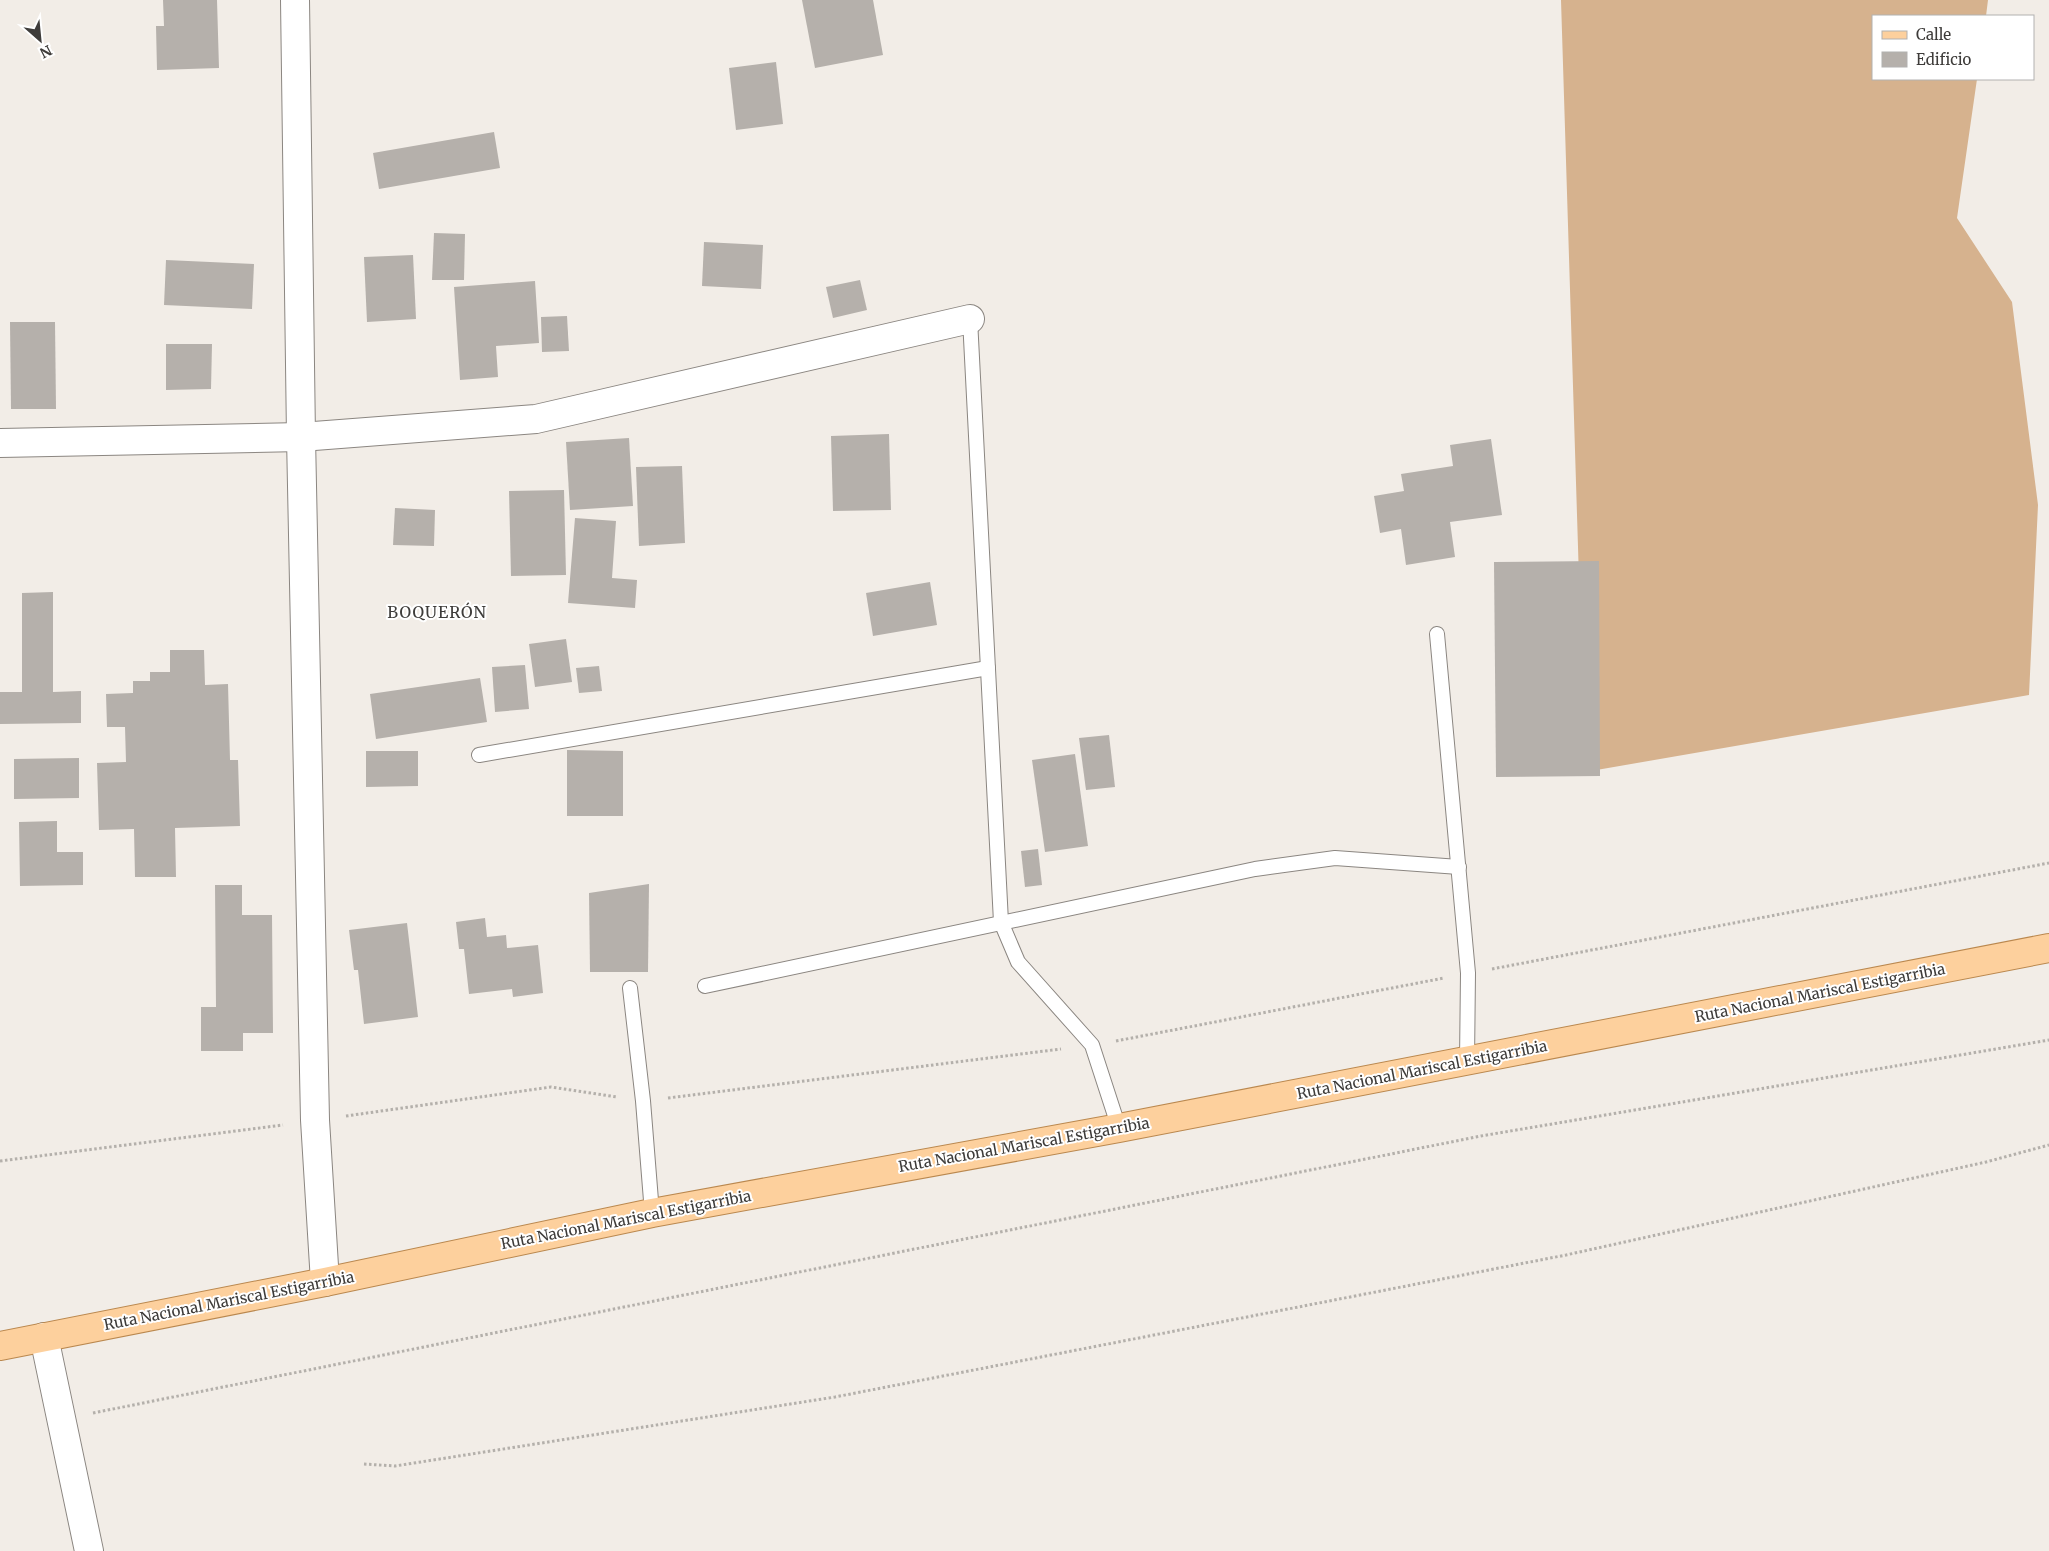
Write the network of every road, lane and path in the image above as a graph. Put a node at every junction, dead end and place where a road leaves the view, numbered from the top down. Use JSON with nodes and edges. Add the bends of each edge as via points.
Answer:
{"nodes":[{"id":1,"x":295,"y":0,"type":"edge"},
{"id":2,"x":970,"y":319,"type":"joint"},
{"id":3,"x":301,"y":437,"type":"junction"},
{"id":4,"x":0,"y":442,"type":"edge"},
{"id":5,"x":1437,"y":634,"type":"dead end"},
{"id":6,"x":988,"y":668,"type":"junction"},
{"id":7,"x":479,"y":754,"type":"dead end"},
{"id":8,"x":2049,"y":863,"type":"edge"},
{"id":9,"x":1458,"y":867,"type":"junction"},
{"id":10,"x":1001,"y":922,"type":"junction"},
{"id":11,"x":2049,"y":948,"type":"edge"},
{"id":12,"x":1468,"y":973,"type":"junction"},
{"id":13,"x":705,"y":986,"type":"dead end"},
{"id":14,"x":630,"y":988,"type":"dead end"},
{"id":15,"x":2049,"y":1040,"type":"edge"},
{"id":16,"x":1092,"y":1045,"type":"junction"},
{"id":17,"x":1467,"y":1061,"type":"junction"},
{"id":18,"x":643,"y":1101,"type":"junction"},
{"id":19,"x":316,"y":1120,"type":"junction"},
{"id":20,"x":1118,"y":1128,"type":"junction"},
{"id":21,"x":2049,"y":1145,"type":"edge"},
{"id":22,"x":0,"y":1160,"type":"edge"},
{"id":23,"x":652,"y":1213,"type":"junction"},
{"id":24,"x":325,"y":1282,"type":"junction"},
{"id":25,"x":44,"y":1337,"type":"junction"},
{"id":26,"x":0,"y":1346,"type":"edge"},
{"id":27,"x":61,"y":1420,"type":"junction"},
{"id":28,"x":364,"y":1464,"type":"dead end"},
{"id":29,"x":89,"y":1551,"type":"edge"}],
"edges":[{"from":1,"to":3,"type":"street"},
{"from":2,"to":3,"type":"street","via":[[536,419]]},
{"from":2,"to":6,"type":"lane"},
{"from":3,"to":4,"type":"street"},
{"from":3,"to":19,"type":"street"},
{"from":5,"to":9,"type":"lane"},
{"from":6,"to":7,"type":"lane"},
{"from":6,"to":10,"type":"lane"},
{"from":8,"to":12,"type":"path"},
{"from":9,"to":10,"type":"lane","via":[[1335,858],[1254,869]]},
{"from":9,"to":12,"type":"lane"},
{"from":10,"to":13,"type":"lane"},
{"from":10,"to":16,"type":"lane","via":[[1018,962]]},
{"from":11,"to":17,"type":"main road","name":"Ruta Nacional Mariscal Estigarribia"},
{"from":12,"to":16,"type":"path"},
{"from":12,"to":17,"type":"lane"},
{"from":14,"to":18,"type":"lane"},
{"from":15,"to":27,"type":"path","via":[[1481,1136]]},
{"from":16,"to":18,"type":"path"},
{"from":16,"to":20,"type":"lane"},
{"from":17,"to":20,"type":"main road","name":"Ruta Nacional Mariscal Estigarribia"},
{"from":18,"to":19,"type":"path","via":[[551,1087]]},
{"from":18,"to":23,"type":"lane"},
{"from":19,"to":22,"type":"path"},
{"from":19,"to":24,"type":"street"},
{"from":20,"to":23,"type":"main road","name":"Ruta Nacional Mariscal Estigarribia"},
{"from":21,"to":28,"type":"path","via":[[1566,1256],[835,1397],[395,1466]]},
{"from":23,"to":24,"type":"main road","name":"Ruta Nacional Mariscal Estigarribia"},
{"from":24,"to":25,"type":"main road","name":"Ruta Nacional Mariscal Estigarribia"},
{"from":25,"to":26,"type":"main road","name":"Ruta Nacional Mariscal Estigarribia"},
{"from":25,"to":27,"type":"street"},
{"from":27,"to":29,"type":"street"}]}
